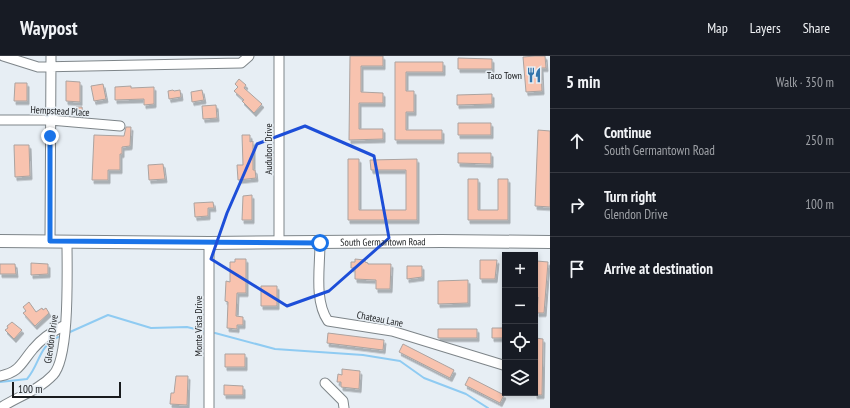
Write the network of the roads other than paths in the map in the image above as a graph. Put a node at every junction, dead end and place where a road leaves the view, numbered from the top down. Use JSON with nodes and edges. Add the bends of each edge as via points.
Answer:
{"nodes":[{"id":1,"x":3,"y":56,"type":"edge"},
{"id":2,"x":51,"y":56,"type":"edge"},
{"id":3,"x":249,"y":56,"type":"edge"},
{"id":4,"x":279,"y":56,"type":"edge"},
{"id":5,"x":50,"y":66,"type":"junction"},
{"id":6,"x":0,"y":120,"type":"edge"},
{"id":7,"x":50,"y":120,"type":"junction"},
{"id":8,"x":120,"y":126,"type":"dead end"},
{"id":9,"x":0,"y":241,"type":"edge"},
{"id":10,"x":50,"y":241,"type":"junction"},
{"id":11,"x":279,"y":242,"type":"junction"},
{"id":12,"x":550,"y":242,"type":"edge"},
{"id":13,"x":67,"y":243,"type":"junction"},
{"id":14,"x":209,"y":243,"type":"junction"},
{"id":15,"x":320,"y":243,"type":"junction"},
{"id":16,"x":65,"y":325,"type":"junction"},
{"id":17,"x":502,"y":365,"type":"edge"},
{"id":18,"x":0,"y":376,"type":"edge"},
{"id":19,"x":325,"y":384,"type":"dead end"},
{"id":20,"x":0,"y":408,"type":"edge"},
{"id":21,"x":209,"y":408,"type":"edge"},
{"id":22,"x":344,"y":408,"type":"edge"}],
"edges":[{"from":1,"to":5,"type":"street","via":[[38,67]]},
{"from":2,"to":5,"type":"street"},
{"from":3,"to":5,"type":"street","via":[[241,63]]},
{"from":4,"to":11,"type":"street","name":"Audubon Drive"},
{"from":5,"to":7,"type":"street"},
{"from":6,"to":7,"type":"street","name":"Hempstead Place"},
{"from":7,"to":8,"type":"street","name":"Hempstead Place"},
{"from":7,"to":10,"type":"street"},
{"from":9,"to":10,"type":"main road","name":"South Germantown Road"},
{"from":10,"to":13,"type":"main road","name":"South Germantown Road"},
{"from":11,"to":14,"type":"main road","name":"South Germantown Road"},
{"from":11,"to":15,"type":"main road","name":"South Germantown Road"},
{"from":12,"to":15,"type":"main road","name":"South Germantown Road"},
{"from":13,"to":14,"type":"main road","name":"South Germantown Road"},
{"from":13,"to":16,"type":"street","name":"Glendon Drive"},
{"from":14,"to":21,"type":"street","name":"Monte Vista Drive"},
{"from":15,"to":17,"type":"street","name":"Chateau Lane","via":[[320,296],[322,312],[328,321],[392,331]]},
{"from":16,"to":18,"type":"street","via":[[44,338],[12,374]]},
{"from":16,"to":20,"type":"street","name":"Glendon Drive","via":[[58,368],[42,383]]},
{"from":19,"to":22,"type":"street","via":[[343,401]]}]}
